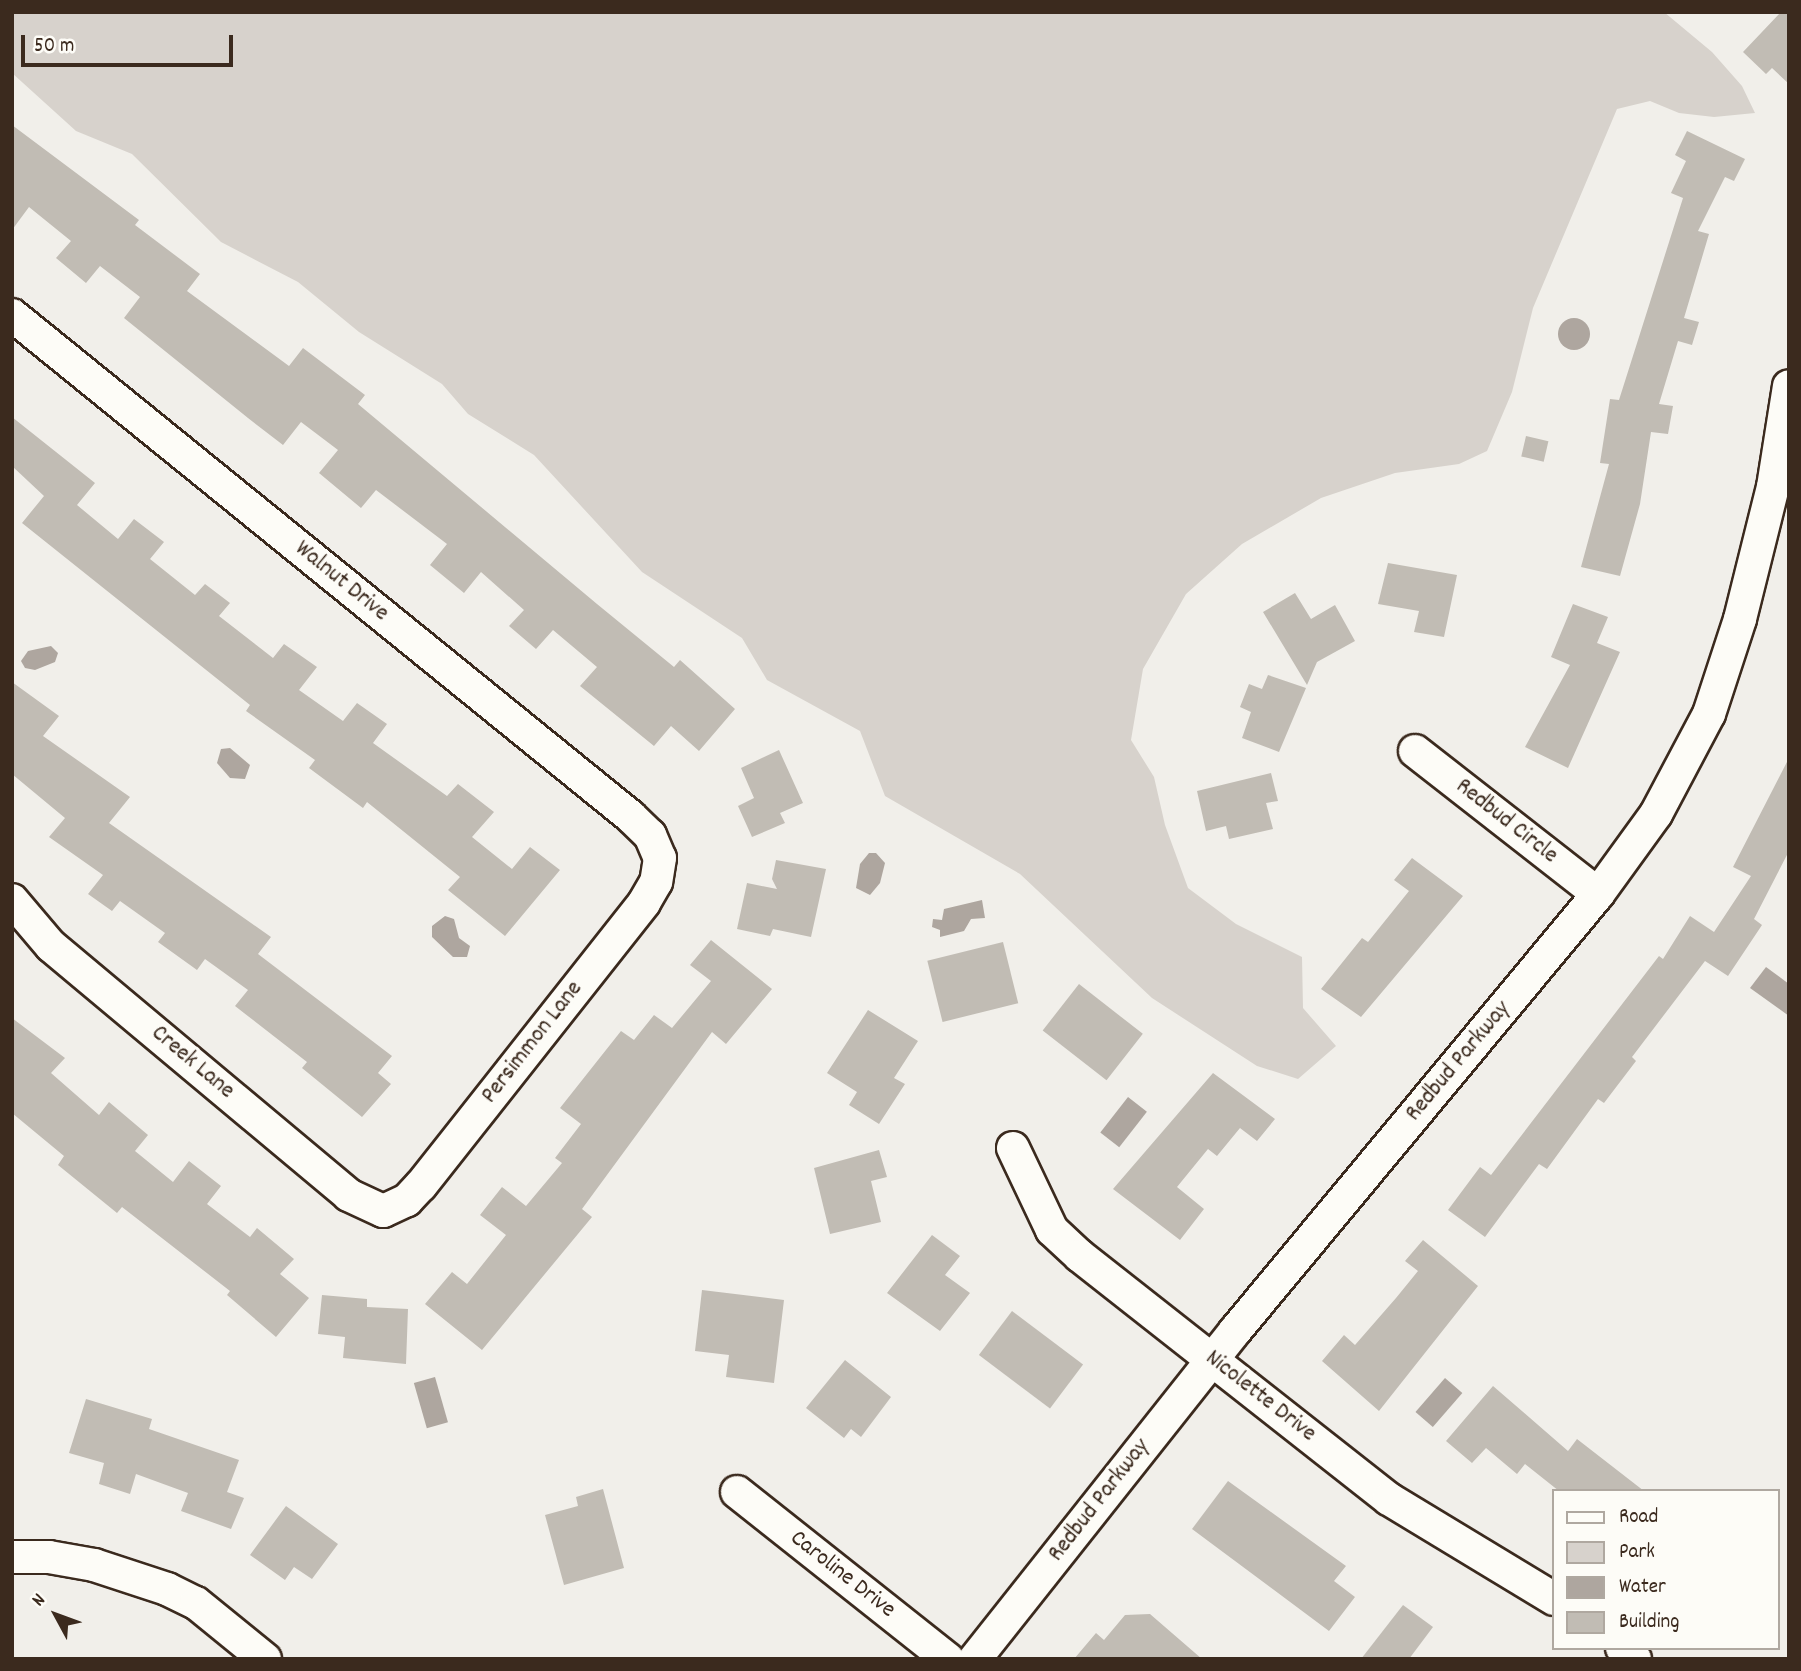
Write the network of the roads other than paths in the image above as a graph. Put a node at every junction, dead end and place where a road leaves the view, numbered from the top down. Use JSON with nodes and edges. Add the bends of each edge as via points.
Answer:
{"nodes":[{"id":1,"x":12,"y":316,"type":"edge"},
{"id":2,"x":1789,"y":386,"type":"edge"},
{"id":3,"x":1415,"y":751,"type":"dead end"},
{"id":4,"x":660,"y":858,"type":"joint"},
{"id":5,"x":1598,"y":894,"type":"junction"},
{"id":6,"x":12,"y":900,"type":"edge"},
{"id":7,"x":1013,"y":1148,"type":"dead end"},
{"id":8,"x":383,"y":1211,"type":"joint"},
{"id":9,"x":1213,"y":1359,"type":"junction"},
{"id":10,"x":737,"y":1492,"type":"dead end"},
{"id":11,"x":12,"y":1558,"type":"edge"},
{"id":12,"x":1552,"y":1598,"type":"edge"},
{"id":13,"x":265,"y":1659,"type":"edge"},
{"id":14,"x":947,"y":1659,"type":"edge"},
{"id":15,"x":975,"y":1659,"type":"edge"}],
"edges":[{"from":1,"to":4,"type":"street","name":"Walnut Drive","via":[[630,817],[650,835]]},
{"from":2,"to":5,"type":"street","name":"Redbud Parkway","via":[[1760,540],[1709,714],[1656,814]]},
{"from":3,"to":5,"type":"street","name":"Redbud Circle"},
{"from":4,"to":8,"type":"street","name":"Persimmon Lane","via":[[656,883],[644,903],[421,1185],[407,1200]]},
{"from":5,"to":9,"type":"street","name":"Redbud Parkway"},
{"from":6,"to":8,"type":"street","name":"Creek Lane","via":[[51,946],[349,1195]]},
{"from":7,"to":9,"type":"street","name":"Nicolette Drive","via":[[1052,1230]]},
{"from":9,"to":12,"type":"street","name":"Nicolette Drive","via":[[1389,1499]]},
{"from":9,"to":15,"type":"street","name":"Redbud Parkway"},
{"from":10,"to":14,"type":"street","name":"Caroline Drive"},
{"from":11,"to":13,"type":"street","via":[[49,1557],[94,1565],[167,1589],[196,1603]]}]}
